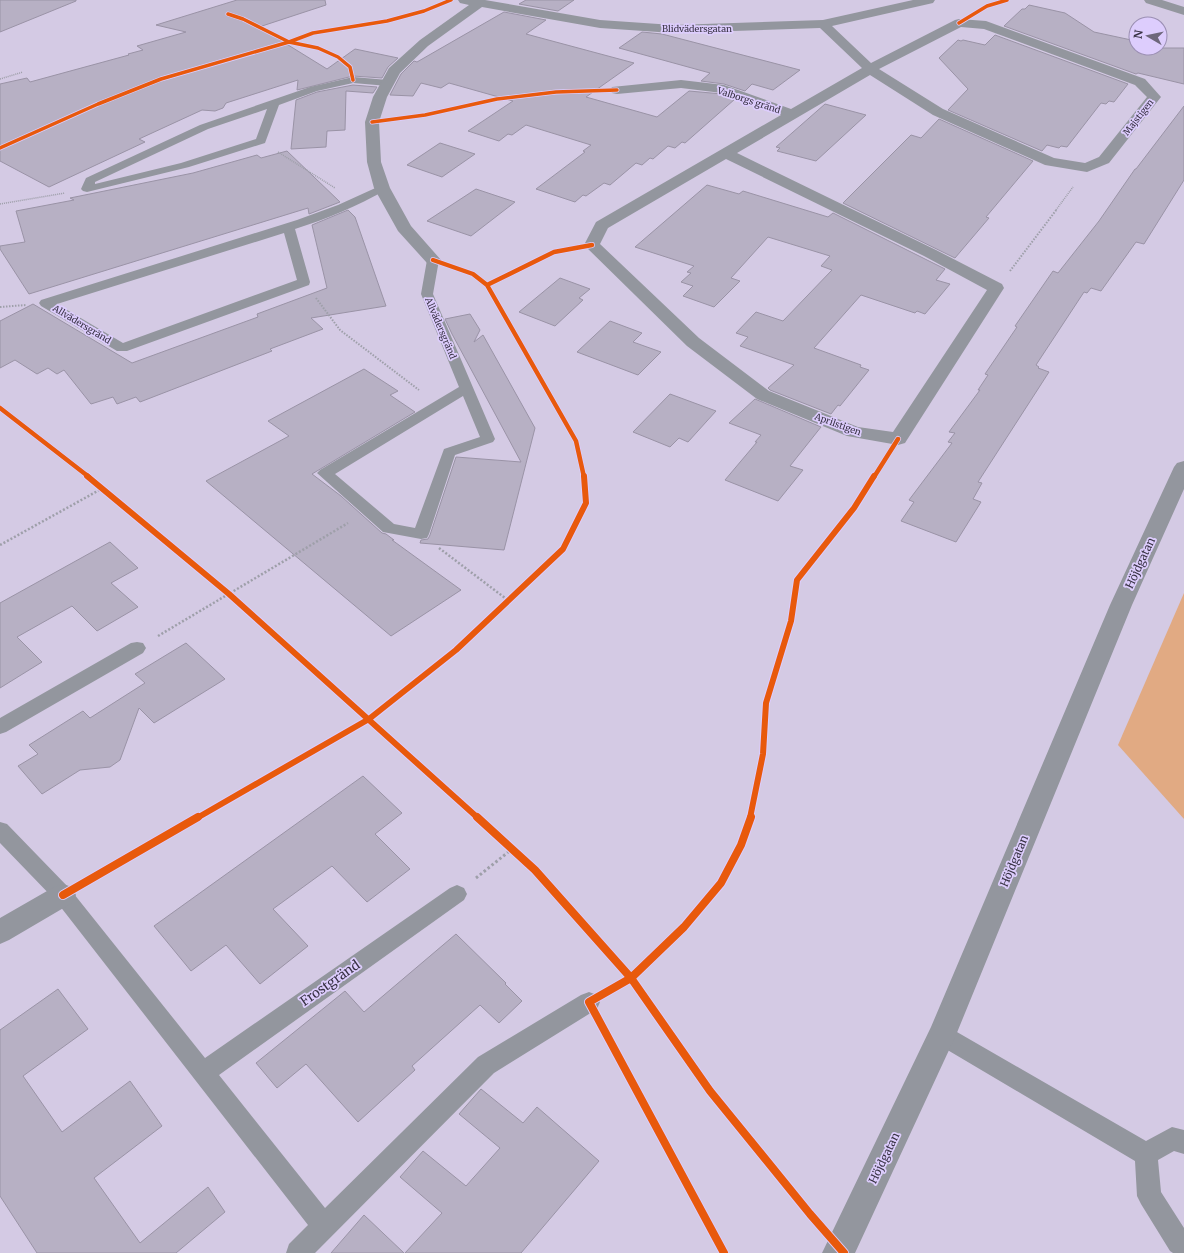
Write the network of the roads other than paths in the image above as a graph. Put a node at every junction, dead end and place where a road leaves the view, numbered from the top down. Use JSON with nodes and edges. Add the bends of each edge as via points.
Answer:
{"nodes":[{"id":1,"x":464,"y":0,"type":"edge"},
{"id":2,"x":929,"y":0,"type":"edge"},
{"id":3,"x":1150,"y":0,"type":"edge"},
{"id":4,"x":479,"y":3,"type":"junction"},
{"id":5,"x":1184,"y":12,"type":"edge"},
{"id":6,"x":822,"y":24,"type":"junction"},
{"id":7,"x":870,"y":69,"type":"junction"},
{"id":8,"x":388,"y":82,"type":"junction"},
{"id":9,"x":617,"y":90,"type":"dead end"},
{"id":10,"x":274,"y":103,"type":"junction"},
{"id":11,"x":792,"y":114,"type":"junction"},
{"id":12,"x":726,"y":153,"type":"junction"},
{"id":13,"x":382,"y":188,"type":"junction"},
{"id":14,"x":289,"y":228,"type":"junction"},
{"id":15,"x":433,"y":260,"type":"joint"},
{"id":16,"x":467,"y":388,"type":"junction"},
{"id":17,"x":1184,"y":467,"type":"edge"},
{"id":18,"x":137,"y":648,"type":"road end"},
{"id":19,"x":0,"y":728,"type":"edge"},
{"id":20,"x":0,"y":830,"type":"edge"},
{"id":21,"x":456,"y":894,"type":"road end"},
{"id":22,"x":64,"y":896,"type":"junction"},
{"id":23,"x":0,"y":932,"type":"edge"},
{"id":24,"x":589,"y":1002,"type":"road end"},
{"id":25,"x":942,"y":1035,"type":"junction"},
{"id":26,"x":203,"y":1073,"type":"junction"},
{"id":27,"x":1184,"y":1142,"type":"edge"},
{"id":28,"x":1146,"y":1154,"type":"junction"},
{"id":29,"x":324,"y":1226,"type":"junction"},
{"id":30,"x":1184,"y":1246,"type":"edge"},
{"id":31,"x":298,"y":1253,"type":"edge"},
{"id":32,"x":838,"y":1253,"type":"edge"}],
"edges":[{"from":1,"to":4,"type":"street","name":"Blidvädersgatan"},
{"from":2,"to":6,"type":"street","name":"Blidvädersgatan"},
{"from":3,"to":5,"type":"street"},
{"from":4,"to":6,"type":"street","name":"Blidvädersgatan","via":[[600,24],[673,29]]},
{"from":4,"to":8,"type":"street","name":"Allvädersgränd","via":[[424,43],[394,71]]},
{"from":6,"to":7,"type":"street"},
{"from":7,"to":7,"type":"street","name":"Majstigen","via":[[938,112],[1050,162],[1088,168],[1104,160],[1154,97],[1140,82],[986,25],[959,23]]},
{"from":7,"to":11,"type":"street","name":"Valborgs gränd"},
{"from":8,"to":10,"type":"lane","via":[[354,80],[314,89]]},
{"from":8,"to":13,"type":"street","name":"Allvädersgränd","via":[[372,122],[374,162]]},
{"from":9,"to":11,"type":"street","name":"Valborgs gränd","via":[[681,84],[717,88]]},
{"from":10,"to":10,"type":"lane","via":[[204,127],[90,180],[87,189],[185,165],[261,141]]},
{"from":11,"to":12,"type":"street","name":"Aprilstigen"},
{"from":12,"to":12,"type":"street","name":"Aprilstigen","via":[[602,225],[592,245],[693,342],[763,395],[854,432],[898,439],[996,288]]},
{"from":13,"to":14,"type":"lane","name":"Allvädersgränd","via":[[358,202]]},
{"from":13,"to":15,"type":"street","name":"Allvädersgränd","via":[[404,228]]},
{"from":14,"to":14,"type":"lane","name":"Allvädersgränd","via":[[216,249],[46,303],[122,348],[304,282]]},
{"from":15,"to":16,"type":"lane","name":"Allvädersgränd","via":[[427,294]]},
{"from":16,"to":16,"type":"lane","name":"Allvädersgränd","via":[[438,405],[325,473],[389,528],[421,534],[449,452],[488,439]]},
{"from":17,"to":25,"type":"street","name":"Höjdgatan","via":[[1121,605]]},
{"from":18,"to":19,"type":"lane"},
{"from":20,"to":22,"type":"lane"},
{"from":21,"to":26,"type":"lane","name":"Frostgränd"},
{"from":22,"to":23,"type":"street"},
{"from":22,"to":26,"type":"lane"},
{"from":24,"to":29,"type":"lane","via":[[486,1065]]},
{"from":25,"to":28,"type":"lane"},
{"from":25,"to":32,"type":"street","name":"Höjdgatan"},
{"from":26,"to":29,"type":"lane"},
{"from":27,"to":28,"type":"lane","via":[[1172,1138]]},
{"from":28,"to":30,"type":"lane","via":[[1149,1196],[1178,1242]]},
{"from":29,"to":31,"type":"lane"}]}
